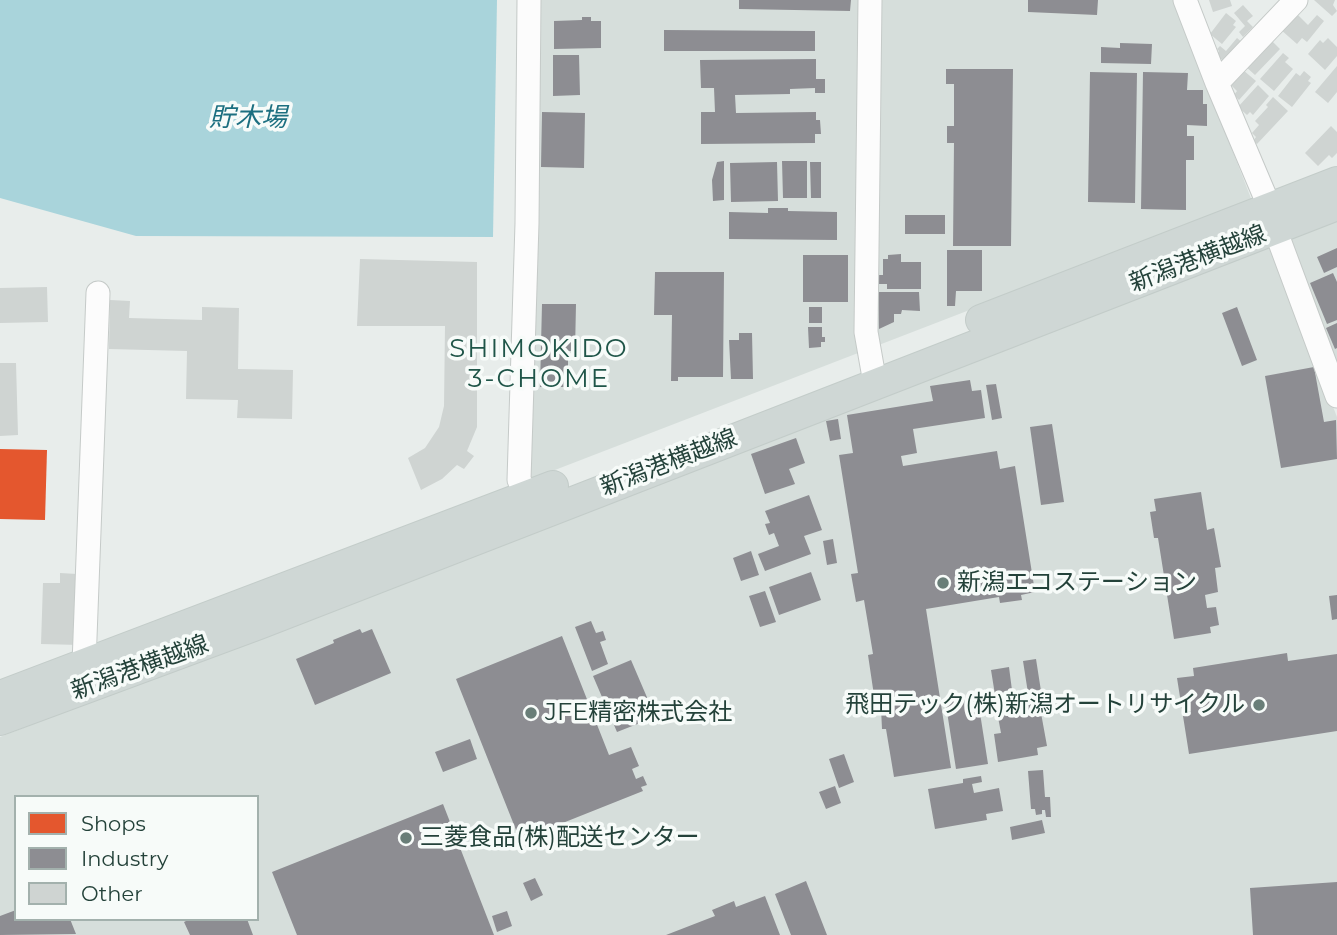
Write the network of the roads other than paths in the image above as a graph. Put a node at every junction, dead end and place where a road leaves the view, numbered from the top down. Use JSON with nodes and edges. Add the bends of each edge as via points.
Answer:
{"nodes":[{"id":1,"x":529,"y":0,"type":"edge"},
{"id":2,"x":870,"y":0,"type":"edge"},
{"id":3,"x":1185,"y":0,"type":"edge"},
{"id":4,"x":1296,"y":0,"type":"edge"},
{"id":5,"x":1217,"y":83,"type":"junction"},
{"id":6,"x":1337,"y":182,"type":"edge"},
{"id":7,"x":1337,"y":205,"type":"edge"},
{"id":8,"x":1273,"y":218,"type":"junction"},
{"id":9,"x":98,"y":293,"type":"dead end"},
{"id":10,"x":873,"y":373,"type":"junction"},
{"id":11,"x":1337,"y":396,"type":"edge"},
{"id":12,"x":536,"y":504,"type":"junction"},
{"id":13,"x":84,"y":664,"type":"junction"},
{"id":14,"x":0,"y":696,"type":"edge"},
{"id":15,"x":0,"y":720,"type":"edge"}],
"edges":[{"from":1,"to":12,"type":"street","via":[[519,480]]},
{"from":2,"to":10,"type":"street","via":[[866,332]]},
{"from":3,"to":5,"type":"street"},
{"from":4,"to":5,"type":"street"},
{"from":5,"to":8,"type":"street"},
{"from":6,"to":8,"type":"main road","name":"新潟港横越線"},
{"from":7,"to":8,"type":"main road","name":"新潟港横越線"},
{"from":8,"to":10,"type":"main road","name":"新潟港横越線"},
{"from":8,"to":11,"type":"street"},
{"from":9,"to":13,"type":"street"},
{"from":10,"to":12,"type":"main road","name":"新潟港横越線"},
{"from":12,"to":13,"type":"main road","name":"新潟港横越線"},
{"from":12,"to":15,"type":"main road","name":"新潟港横越線","via":[[258,624]]},
{"from":13,"to":14,"type":"main road","name":"新潟港横越線"}]}
